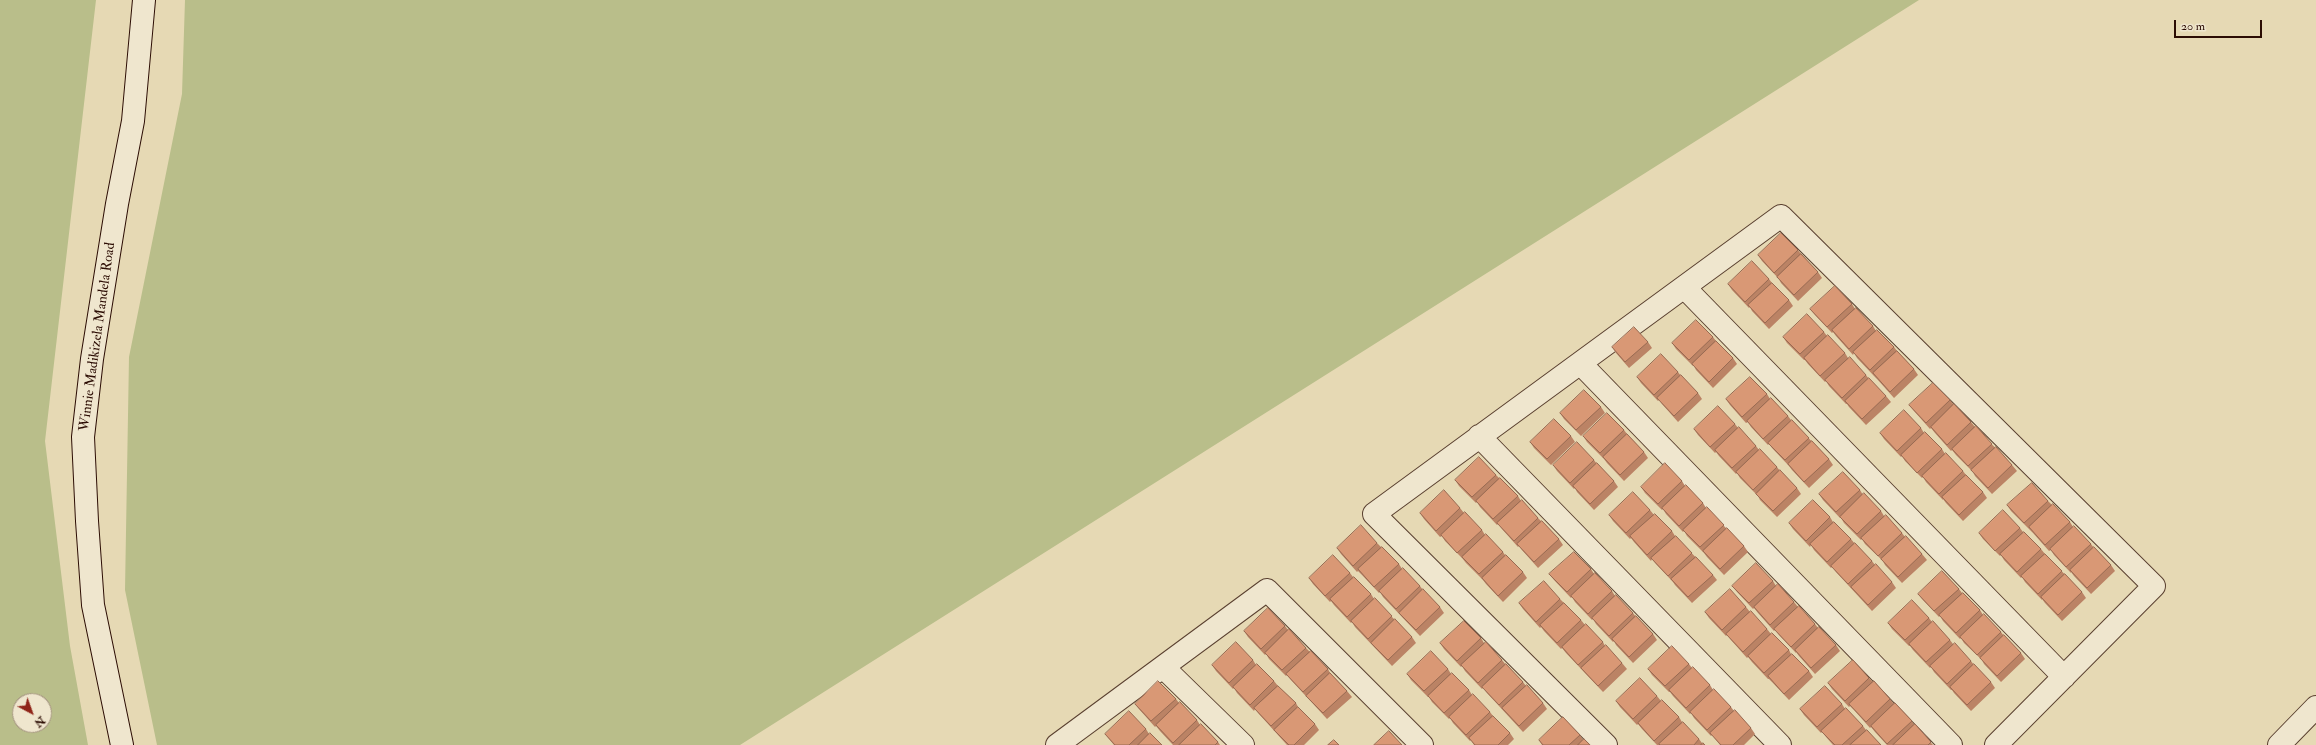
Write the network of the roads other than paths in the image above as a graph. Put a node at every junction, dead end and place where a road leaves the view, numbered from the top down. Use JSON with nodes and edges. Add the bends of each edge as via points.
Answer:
{"nodes":[{"id":1,"x":144,"y":0,"type":"edge"},
{"id":2,"x":1684,"y":287,"type":"junction"},
{"id":3,"x":1580,"y":363,"type":"junction"},
{"id":4,"x":1479,"y":436,"type":"junction"},
{"id":5,"x":1163,"y":668,"type":"junction"},
{"id":6,"x":2064,"y":677,"type":"junction"},
{"id":7,"x":2314,"y":712,"type":"edge"},
{"id":8,"x":122,"y":745,"type":"edge"},
{"id":9,"x":1058,"y":745,"type":"edge"},
{"id":10,"x":1243,"y":745,"type":"edge"},
{"id":11,"x":1422,"y":745,"type":"edge"},
{"id":12,"x":1606,"y":745,"type":"edge"},
{"id":13,"x":1780,"y":745,"type":"edge"},
{"id":14,"x":1952,"y":745,"type":"edge"},
{"id":15,"x":1996,"y":745,"type":"edge"},
{"id":16,"x":2279,"y":745,"type":"edge"}],
"edges":[{"from":1,"to":8,"type":"street","name":"Winnie Madikizela Mandela Road","via":[[133,121],[95,344],[83,437],[93,605]]},
{"from":2,"to":3,"type":"street"},
{"from":2,"to":6,"type":"street"},
{"from":2,"to":6,"type":"street","via":[[1781,216],[2154,586]]},
{"from":3,"to":4,"type":"street"},
{"from":3,"to":14,"type":"street"},
{"from":4,"to":12,"type":"street","via":[[1374,514]]},
{"from":4,"to":13,"type":"street"},
{"from":5,"to":9,"type":"street"},
{"from":5,"to":10,"type":"street"},
{"from":5,"to":11,"type":"street","via":[[1267,590]]},
{"from":6,"to":15,"type":"street"},
{"from":7,"to":16,"type":"street"}]}
